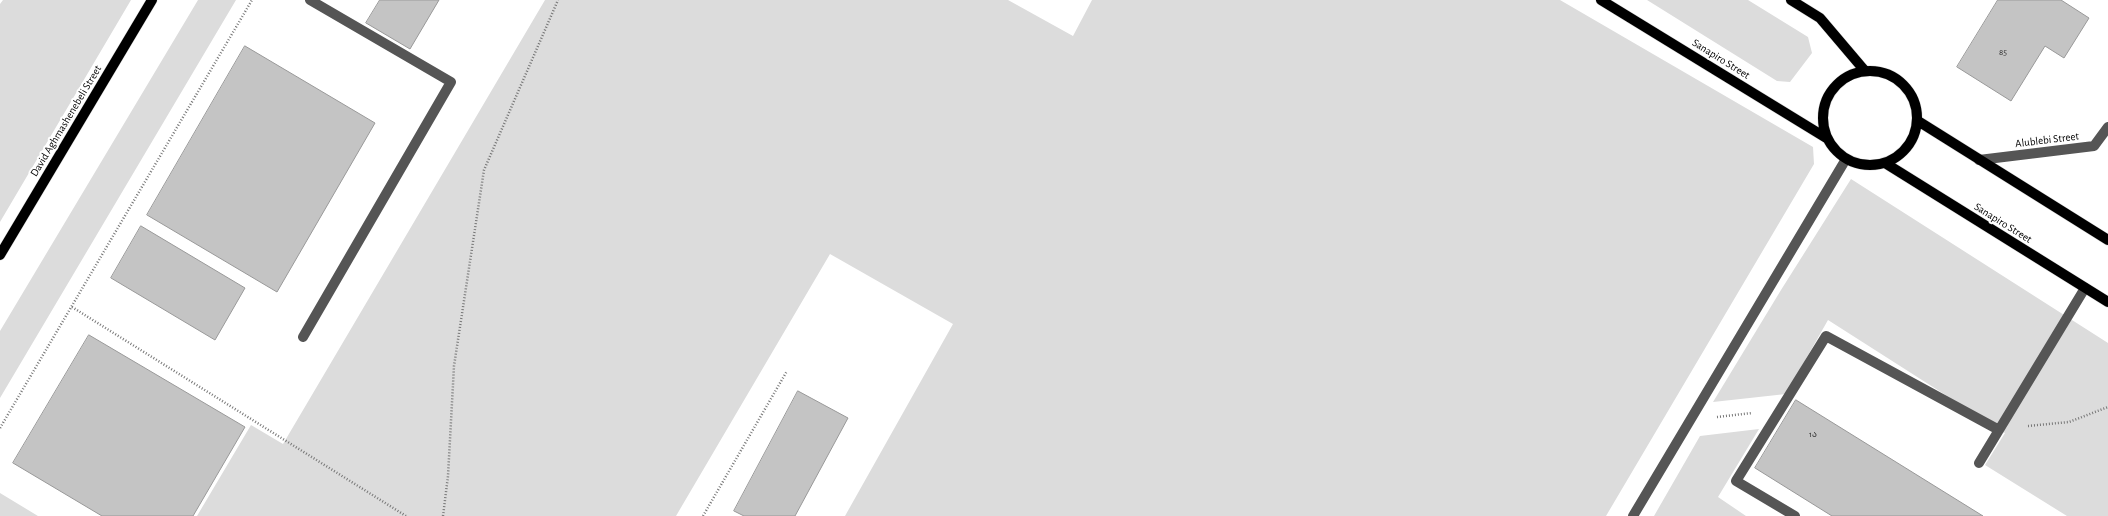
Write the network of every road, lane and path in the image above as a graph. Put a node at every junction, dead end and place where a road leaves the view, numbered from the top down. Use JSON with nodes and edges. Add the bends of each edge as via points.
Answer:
{"nodes":[{"id":1,"x":152,"y":0,"type":"edge"},
{"id":2,"x":252,"y":0,"type":"edge"},
{"id":3,"x":310,"y":0,"type":"edge"},
{"id":4,"x":558,"y":0,"type":"edge"},
{"id":5,"x":1601,"y":0,"type":"edge"},
{"id":6,"x":1791,"y":0,"type":"edge"},
{"id":7,"x":1865,"y":71,"type":"junction"},
{"id":8,"x":1918,"y":121,"type":"junction"},
{"id":9,"x":2108,"y":127,"type":"edge"},
{"id":10,"x":1828,"y":139,"type":"junction"},
{"id":11,"x":1846,"y":159,"type":"junction"},
{"id":12,"x":1979,"y":160,"type":"junction"},
{"id":13,"x":1885,"y":163,"type":"junction"},
{"id":14,"x":2108,"y":240,"type":"edge"},
{"id":15,"x":0,"y":255,"type":"edge"},
{"id":16,"x":2084,"y":288,"type":"junction"},
{"id":17,"x":2108,"y":302,"type":"edge"},
{"id":18,"x":72,"y":307,"type":"junction"},
{"id":19,"x":303,"y":337,"type":"dead end"},
{"id":20,"x":786,"y":371,"type":"dead end"},
{"id":21,"x":2108,"y":407,"type":"edge"},
{"id":22,"x":1780,"y":409,"type":"junction"},
{"id":23,"x":1690,"y":420,"type":"junction"},
{"id":24,"x":0,"y":428,"type":"edge"},
{"id":25,"x":1999,"y":430,"type":"junction"},
{"id":26,"x":1979,"y":464,"type":"dead end"},
{"id":27,"x":406,"y":516,"type":"edge"},
{"id":28,"x":443,"y":516,"type":"edge"},
{"id":29,"x":703,"y":516,"type":"edge"},
{"id":30,"x":1633,"y":516,"type":"edge"},
{"id":31,"x":1795,"y":516,"type":"edge"}],
"edges":[{"from":1,"to":15,"type":"main road","name":"David Aghmashenebeli Street"},
{"from":2,"to":18,"type":"path"},
{"from":3,"to":19,"type":"street","via":[[451,82]]},
{"from":4,"to":28,"type":"path","via":[[484,170],[454,366],[448,476]]},
{"from":5,"to":10,"type":"main road","name":"Sanapiro Street"},
{"from":6,"to":7,"type":"main road","via":[[1820,18]]},
{"from":7,"to":8,"type":"main road","via":[[1893,76],[1905,85],[1913,97]]},
{"from":7,"to":10,"type":"main road","via":[[1852,74],[1832,90],[1826,102],[1824,115]]},
{"from":8,"to":12,"type":"main road"},
{"from":8,"to":13,"type":"main road","via":[[1913,139],[1902,154]]},
{"from":9,"to":12,"type":"street","name":"Alublebi Street","via":[[2094,146]]},
{"from":10,"to":11,"type":"main road","via":[[1836,151]]},
{"from":11,"to":13,"type":"main road","via":[[1866,165]]},
{"from":11,"to":23,"type":"street"},
{"from":12,"to":14,"type":"main road"},
{"from":13,"to":16,"type":"main road","name":"Sanapiro Street"},
{"from":16,"to":17,"type":"main road","name":"Sanapiro Street"},
{"from":16,"to":25,"type":"street"},
{"from":18,"to":24,"type":"path"},
{"from":18,"to":27,"type":"path"},
{"from":20,"to":29,"type":"path"},
{"from":21,"to":25,"type":"path","via":[[2069,422]]},
{"from":22,"to":23,"type":"path"},
{"from":22,"to":25,"type":"street","via":[[1826,336]]},
{"from":22,"to":31,"type":"street","via":[[1736,481]]},
{"from":23,"to":30,"type":"street"},
{"from":25,"to":26,"type":"street"}]}
